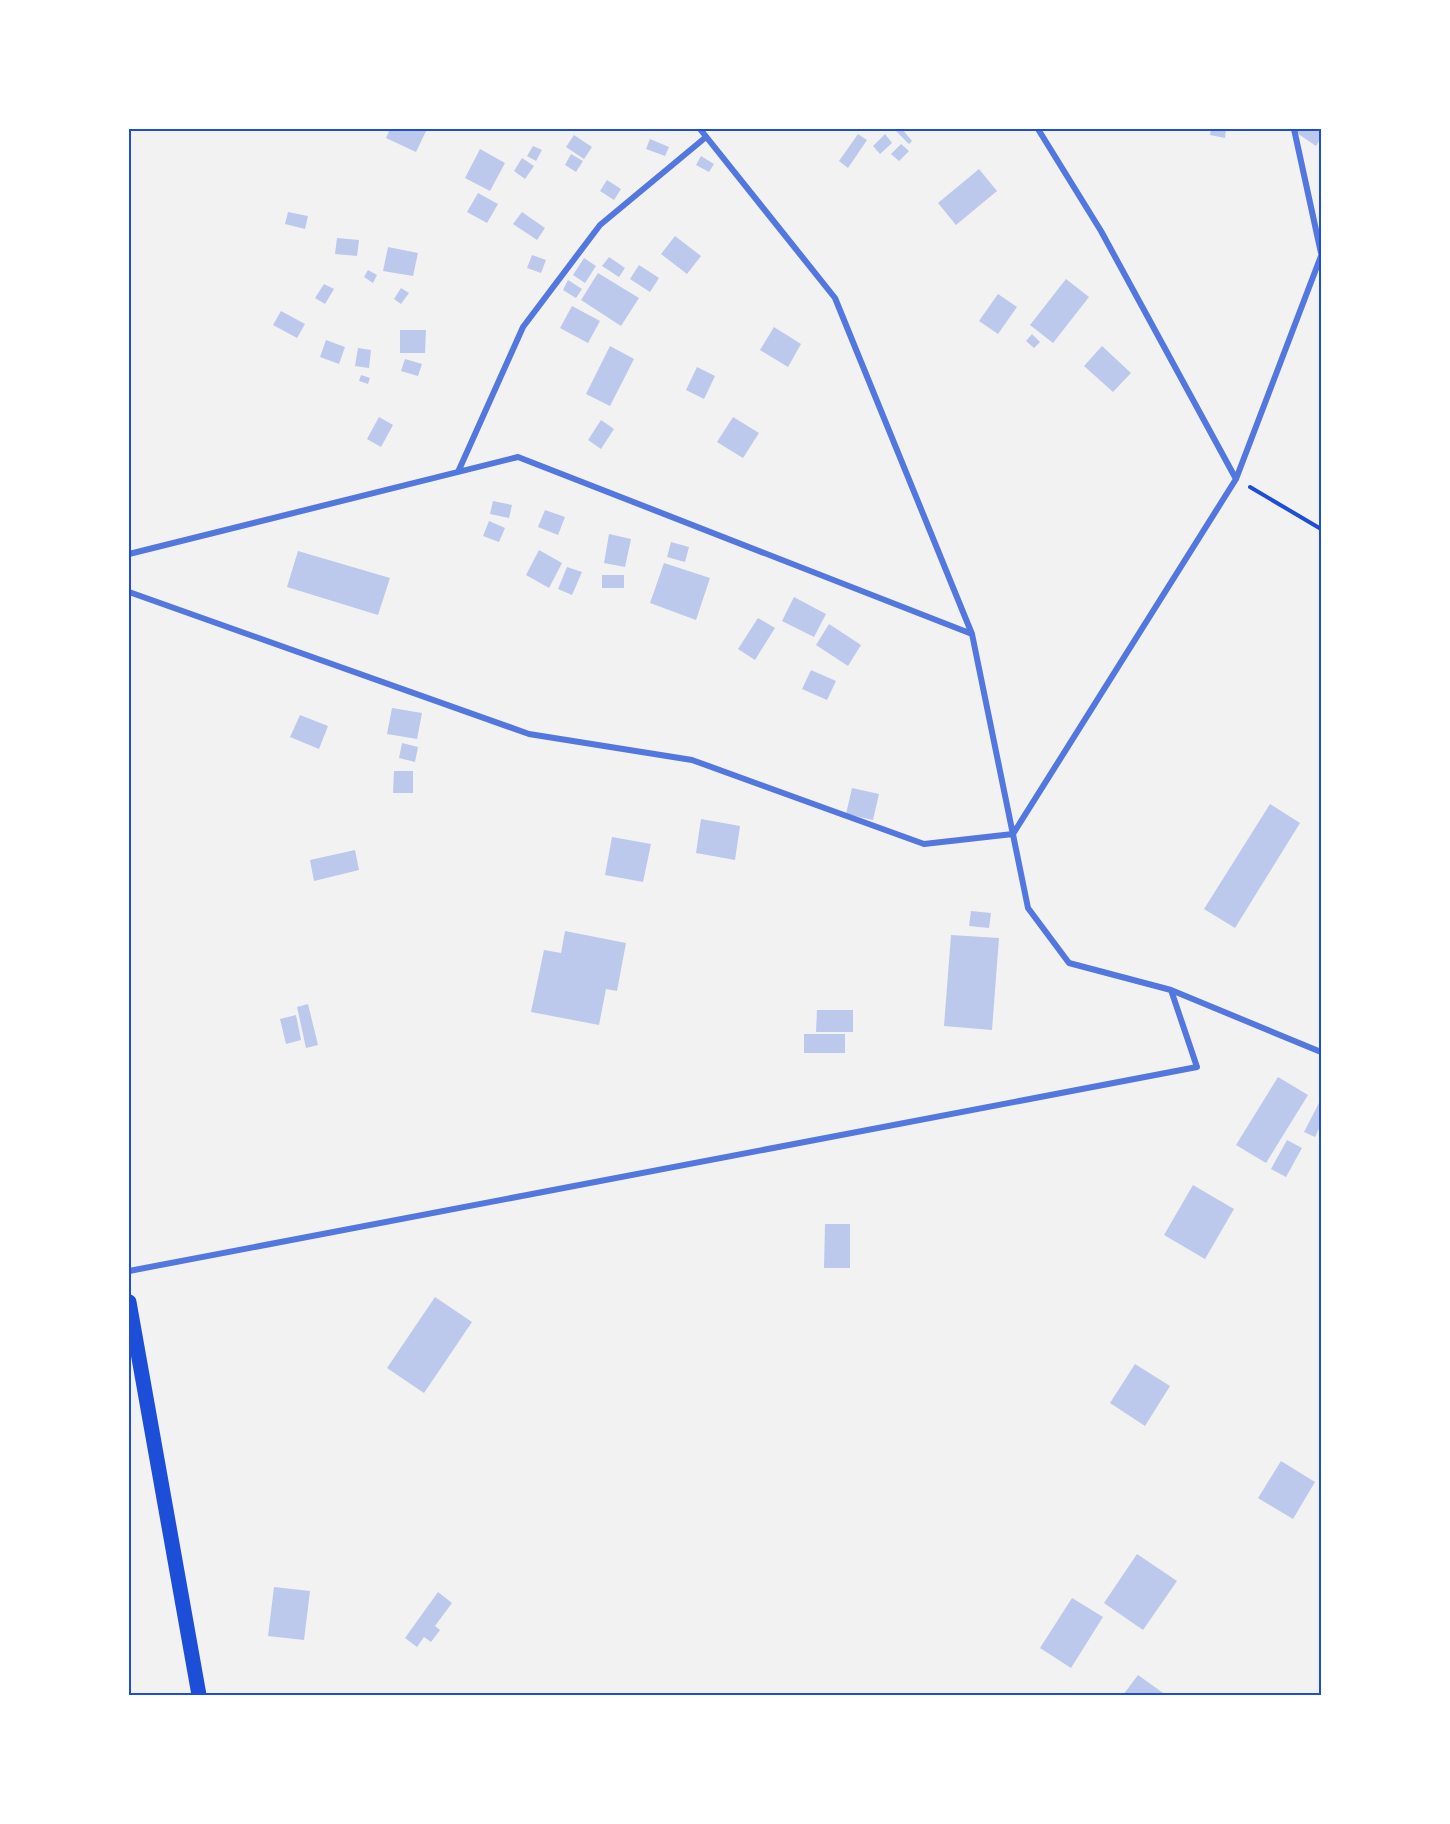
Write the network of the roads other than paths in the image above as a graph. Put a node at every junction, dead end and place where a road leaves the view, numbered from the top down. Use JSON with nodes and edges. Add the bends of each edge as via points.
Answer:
{"nodes":[{"id":1,"x":700,"y":129,"type":"edge"},
{"id":2,"x":1038,"y":129,"type":"edge"},
{"id":3,"x":1294,"y":129,"type":"edge"},
{"id":4,"x":706,"y":137,"type":"junction"},
{"id":5,"x":1321,"y":254,"type":"edge"},
{"id":6,"x":458,"y":472,"type":"junction"},
{"id":7,"x":1236,"y":479,"type":"junction"},
{"id":8,"x":129,"y":554,"type":"edge"},
{"id":9,"x":129,"y":592,"type":"edge"},
{"id":10,"x":972,"y":634,"type":"junction"},
{"id":11,"x":1013,"y":834,"type":"junction"},
{"id":12,"x":1172,"y":990,"type":"junction"},
{"id":13,"x":1321,"y":1052,"type":"edge"},
{"id":14,"x":129,"y":1271,"type":"edge"},
{"id":15,"x":129,"y":1302,"type":"edge"},
{"id":16,"x":200,"y":1695,"type":"edge"}],
"edges":[{"from":1,"to":4,"type":"street"},
{"from":2,"to":7,"type":"street","via":[[1101,231]]},
{"from":3,"to":5,"type":"street"},
{"from":4,"to":6,"type":"street","via":[[600,225],[523,327]]},
{"from":4,"to":10,"type":"street","via":[[835,298]]},
{"from":5,"to":7,"type":"street"},
{"from":6,"to":8,"type":"street"},
{"from":6,"to":10,"type":"street","via":[[518,457]]},
{"from":7,"to":11,"type":"street"},
{"from":9,"to":11,"type":"street","via":[[529,734],[692,760],[924,844]]},
{"from":10,"to":11,"type":"street"},
{"from":11,"to":12,"type":"street","via":[[1028,908],[1069,963]]},
{"from":12,"to":13,"type":"street"},
{"from":12,"to":14,"type":"street","via":[[1197,1067]]},
{"from":15,"to":16,"type":"main road"}]}
